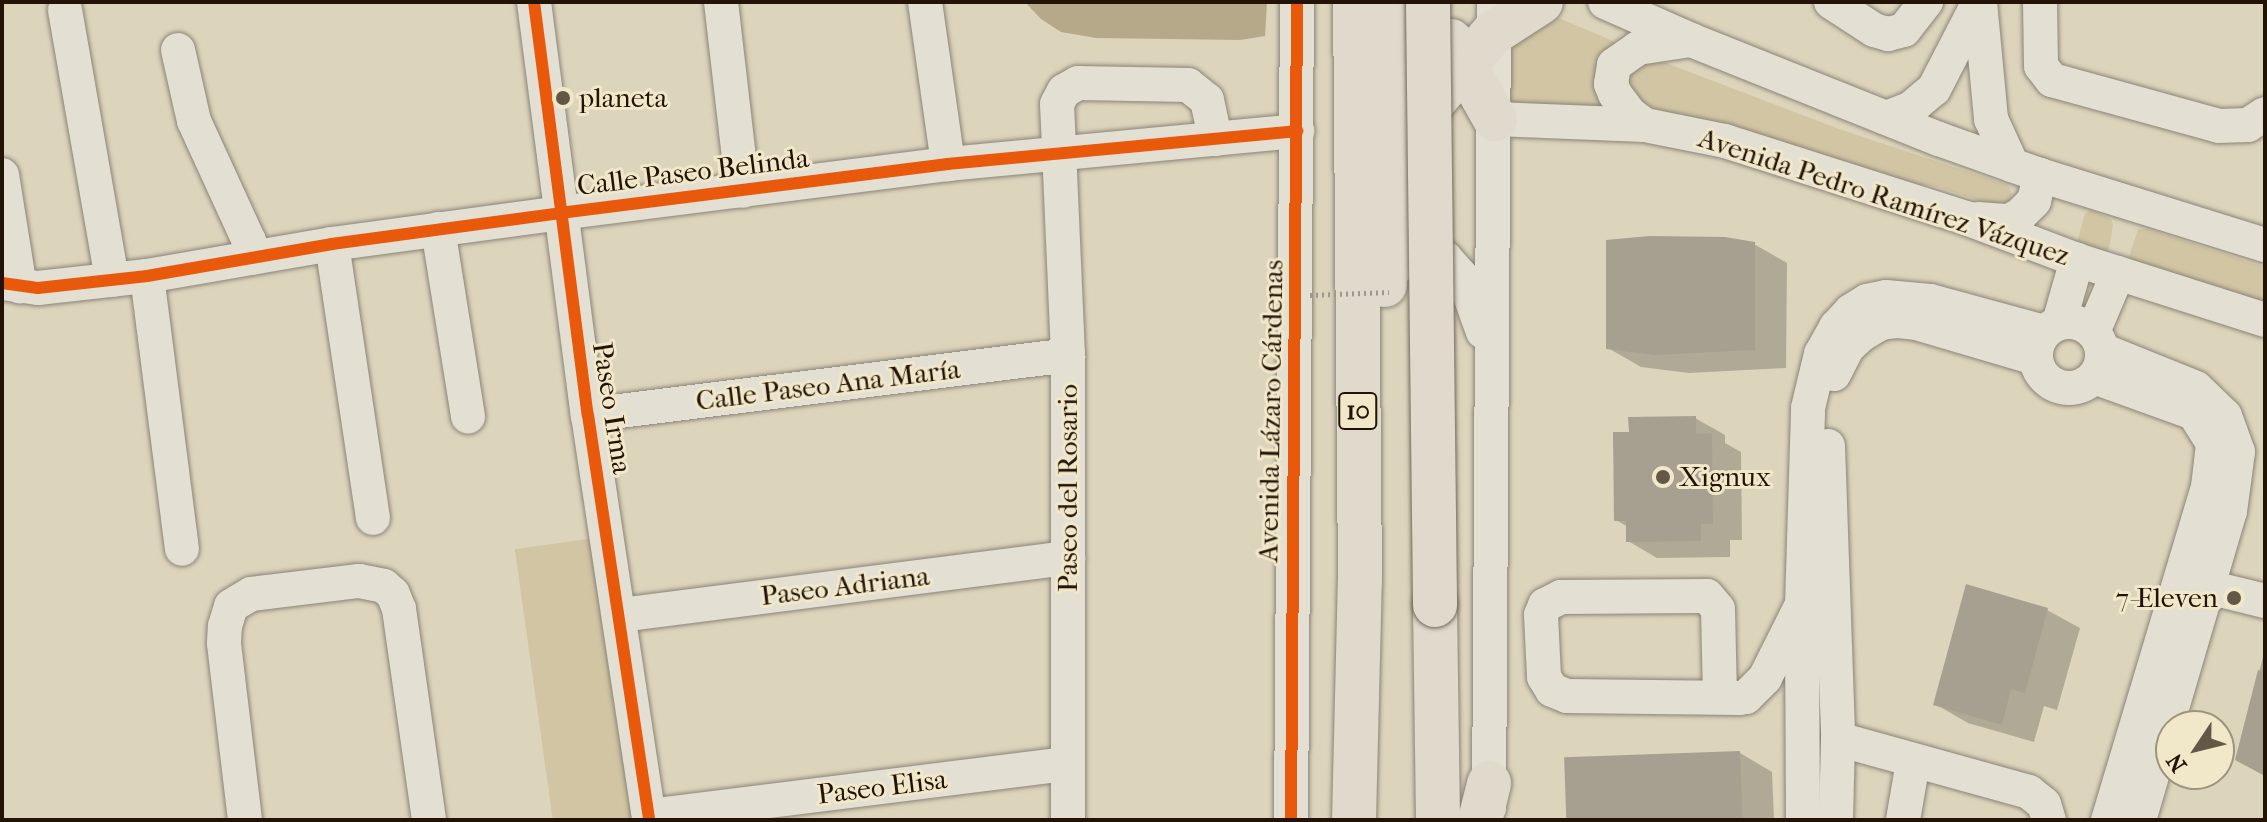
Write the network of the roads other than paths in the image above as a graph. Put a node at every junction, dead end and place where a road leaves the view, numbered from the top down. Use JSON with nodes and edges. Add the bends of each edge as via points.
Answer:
{"nodes":[{"id":1,"x":534,"y":2,"type":"edge"},
{"id":2,"x":721,"y":2,"type":"edge"},
{"id":3,"x":925,"y":2,"type":"edge"},
{"id":4,"x":1297,"y":2,"type":"edge"},
{"id":5,"x":1355,"y":2,"type":"edge"},
{"id":6,"x":1428,"y":2,"type":"edge"},
{"id":7,"x":1541,"y":2,"type":"edge"},
{"id":8,"x":1605,"y":2,"type":"edge"},
{"id":9,"x":1831,"y":2,"type":"edge"},
{"id":10,"x":1926,"y":2,"type":"edge"},
{"id":11,"x":1979,"y":2,"type":"edge"},
{"id":12,"x":2040,"y":2,"type":"edge"},
{"id":13,"x":65,"y":10,"type":"dead end"},
{"id":14,"x":1494,"y":17,"type":"edge"},
{"id":15,"x":1394,"y":21,"type":"edge"},
{"id":16,"x":1691,"y":40,"type":"junction"},
{"id":17,"x":178,"y":50,"type":"dead end"},
{"id":18,"x":1451,"y":79,"type":"junction"},
{"id":19,"x":2265,"y":114,"type":"edge"},
{"id":20,"x":1886,"y":118,"type":"junction"},
{"id":21,"x":1495,"y":119,"type":"junction"},
{"id":22,"x":1645,"y":125,"type":"junction"},
{"id":23,"x":1297,"y":131,"type":"junction"},
{"id":24,"x":1215,"y":139,"type":"junction"},
{"id":25,"x":1391,"y":152,"type":"junction"},
{"id":26,"x":1057,"y":155,"type":"junction"},
{"id":27,"x":948,"y":164,"type":"junction"},
{"id":28,"x":2026,"y":170,"type":"junction"},
{"id":29,"x":2,"y":175,"type":"edge"},
{"id":30,"x":743,"y":191,"type":"junction"},
{"id":31,"x":560,"y":213,"type":"junction"},
{"id":32,"x":1966,"y":218,"type":"junction"},
{"id":33,"x":438,"y":229,"type":"junction"},
{"id":34,"x":332,"y":244,"type":"junction"},
{"id":35,"x":2265,"y":245,"type":"edge"},
{"id":36,"x":252,"y":258,"type":"junction"},
{"id":37,"x":2077,"y":260,"type":"junction"},
{"id":38,"x":2118,"y":273,"type":"junction"},
{"id":39,"x":147,"y":276,"type":"junction"},
{"id":40,"x":112,"y":280,"type":"junction"},
{"id":41,"x":1387,"y":284,"type":"junction"},
{"id":42,"x":11,"y":285,"type":"edge"},
{"id":43,"x":2265,"y":320,"type":"edge"},
{"id":44,"x":2046,"y":338,"type":"junction"},
{"id":45,"x":2096,"y":353,"type":"junction"},
{"id":46,"x":1068,"y":355,"type":"junction"},
{"id":47,"x":1493,"y":383,"type":"junction"},
{"id":48,"x":588,"y":415,"type":"junction"},
{"id":49,"x":468,"y":417,"type":"dead end"},
{"id":50,"x":373,"y":518,"type":"dead end"},
{"id":51,"x":182,"y":549,"type":"dead end"},
{"id":52,"x":1068,"y":558,"type":"junction"},
{"id":53,"x":1360,"y":581,"type":"junction"},
{"id":54,"x":2208,"y":587,"type":"junction"},
{"id":55,"x":2265,"y":601,"type":"edge"},
{"id":56,"x":1818,"y":607,"type":"junction"},
{"id":57,"x":621,"y":615,"type":"junction"},
{"id":58,"x":1720,"y":697,"type":"junction"},
{"id":59,"x":1838,"y":739,"type":"junction"},
{"id":60,"x":1356,"y":760,"type":"junction"},
{"id":61,"x":1913,"y":762,"type":"junction"},
{"id":62,"x":1068,"y":764,"type":"junction"},
{"id":63,"x":1486,"y":808,"type":"edge"},
{"id":64,"x":649,"y":818,"type":"edge"},
{"id":65,"x":245,"y":820,"type":"edge"},
{"id":66,"x":429,"y":820,"type":"edge"},
{"id":67,"x":1068,"y":820,"type":"edge"},
{"id":68,"x":1291,"y":820,"type":"edge"},
{"id":69,"x":1332,"y":820,"type":"edge"},
{"id":70,"x":1354,"y":820,"type":"edge"},
{"id":71,"x":1438,"y":820,"type":"edge"},
{"id":72,"x":1803,"y":820,"type":"edge"},
{"id":73,"x":1836,"y":820,"type":"edge"},
{"id":74,"x":1903,"y":820,"type":"edge"},
{"id":75,"x":2049,"y":820,"type":"edge"},
{"id":76,"x":2108,"y":820,"type":"edge"},
{"id":77,"x":2139,"y":820,"type":"edge"}],
"edges":[{"from":1,"to":31,"type":"street","name":"Paseo Irma"},
{"from":2,"to":30,"type":"street"},
{"from":3,"to":27,"type":"street"},
{"from":4,"to":23,"type":"street","name":"Avenida Lázaro Cárdenas"},
{"from":5,"to":53,"type":"highway","number":"10"},
{"from":6,"to":18,"type":"highway"},
{"from":6,"to":71,"type":"highway","bridge":true},
{"from":7,"to":14,"type":"highway"},
{"from":8,"to":16,"type":"street"},
{"from":9,"to":10,"type":"street","via":[[1888,34],[1904,30]]},
{"from":11,"to":20,"type":"street","via":[[1934,89],[1910,109]]},
{"from":11,"to":28,"type":"street","via":[[1991,119]]},
{"from":12,"to":19,"type":"street","via":[[2041,66],[2052,80],[2219,126],[2248,125]]},
{"from":13,"to":40,"type":"street"},
{"from":14,"to":18,"type":"highway"},
{"from":14,"to":21,"type":"street"},
{"from":15,"to":18,"type":"highway","via":[[1414,69]]},
{"from":15,"to":25,"type":"highway"},
{"from":16,"to":20,"type":"street"},
{"from":16,"to":22,"type":"street","via":[[1638,48],[1614,65],[1615,94]]},
{"from":17,"to":36,"type":"street","via":[[194,121]]},
{"from":18,"to":21,"type":"highway"},
{"from":18,"to":25,"type":"highway"},
{"from":20,"to":28,"type":"street"},
{"from":21,"to":22,"type":"street","name":"Avenida Pedro Ramírez Vázquez"},
{"from":21,"to":47,"type":"street"},
{"from":22,"to":32,"type":"street","name":"Avenida Pedro Ramírez Vázquez","via":[[1725,141]]},
{"from":23,"to":24,"type":"street","name":"Calle Paseo Belinda"},
{"from":23,"to":68,"type":"street","name":"Avenida Lázaro Cárdenas"},
{"from":24,"to":26,"type":"street","name":"Calle Paseo Belinda"},
{"from":24,"to":26,"type":"street","name":"Paseo del Rosario","via":[[1207,100],[1188,85],[1089,82],[1070,86],[1059,97]]},
{"from":25,"to":41,"type":"highway"},
{"from":26,"to":27,"type":"street","name":"Calle Paseo Belinda"},
{"from":26,"to":46,"type":"street","name":"Paseo del Rosario"},
{"from":27,"to":30,"type":"street","name":"Calle Paseo Belinda"},
{"from":28,"to":32,"type":"street","via":[[2034,201],[2020,215],[2001,221]]},
{"from":28,"to":35,"type":"street"},
{"from":29,"to":42,"type":"street"},
{"from":30,"to":31,"type":"street","name":"Calle Paseo Belinda"},
{"from":31,"to":33,"type":"street","name":"Calle Paseo Belinda"},
{"from":31,"to":48,"type":"street","name":"Paseo Irma"},
{"from":32,"to":37,"type":"street","name":"Avenida Pedro Ramírez Vázquez"},
{"from":33,"to":34,"type":"street","name":"Calle Paseo Belinda"},
{"from":33,"to":49,"type":"street"},
{"from":34,"to":36,"type":"street","name":"Calle Paseo Belinda"},
{"from":34,"to":50,"type":"street"},
{"from":36,"to":39,"type":"street","name":"Calle Paseo Belinda"},
{"from":37,"to":38,"type":"street","name":"Avenida Pedro Ramírez Vázquez"},
{"from":37,"to":44,"type":"street"},
{"from":38,"to":43,"type":"street","name":"Avenida Pedro Ramírez Vázquez"},
{"from":38,"to":45,"type":"street"},
{"from":39,"to":40,"type":"street","name":"Calle Paseo Belinda"},
{"from":39,"to":51,"type":"street"},
{"from":40,"to":42,"type":"street","name":"Calle Paseo Belinda"},
{"from":41,"to":47,"type":"street","via":[[1402,261],[1423,253],[1455,266],[1473,297]]},
{"from":41,"to":53,"type":"highway","via":[[1380,508]]},
{"from":44,"to":45,"type":"street","via":[[2076,323]]},
{"from":44,"to":45,"type":"street","via":[[2041,375],[2056,386],[2075,388]]},
{"from":44,"to":56,"type":"street","via":[[1898,321],[1881,323],[1848,347],[1836,368],[1827,421]]},
{"from":45,"to":54,"type":"street","via":[[2196,388],[2225,416],[2238,452],[2237,471]]},
{"from":45,"to":76,"type":"street","via":[[2194,413],[2213,444],[2208,487]]},
{"from":46,"to":48,"type":"street","name":"Calle Paseo Ana María"},
{"from":46,"to":52,"type":"street","name":"Paseo del Rosario"},
{"from":47,"to":63,"type":"street"},
{"from":48,"to":57,"type":"street","name":"Paseo Irma"},
{"from":52,"to":57,"type":"street","name":"Paseo Adriana"},
{"from":52,"to":62,"type":"street","name":"Paseo del Rosario"},
{"from":53,"to":60,"type":"highway","number":"10"},
{"from":54,"to":55,"type":"street"},
{"from":54,"to":77,"type":"street"},
{"from":56,"to":58,"type":"street","via":[[1758,689],[1746,697]]},
{"from":56,"to":59,"type":"street"},
{"from":56,"to":72,"type":"street"},
{"from":57,"to":64,"type":"street","name":"Paseo Irma"},
{"from":58,"to":58,"type":"street","via":[[1558,694],[1542,668],[1545,605],[1561,597],[1707,596],[1718,609]]},
{"from":59,"to":61,"type":"street"},
{"from":59,"to":73,"type":"street"},
{"from":60,"to":69,"type":"highway"},
{"from":60,"to":70,"type":"highway","number":"10"},
{"from":61,"to":74,"type":"street"},
{"from":61,"to":75,"type":"street","via":[[2029,792],[2044,804]]},
{"from":62,"to":64,"type":"street","name":"Paseo Elisa"},
{"from":62,"to":67,"type":"street","name":"Paseo del Rosario"},
{"from":65,"to":66,"type":"street","via":[[224,643],[231,606],[251,594],[359,581],[384,586],[399,609]]}]}
